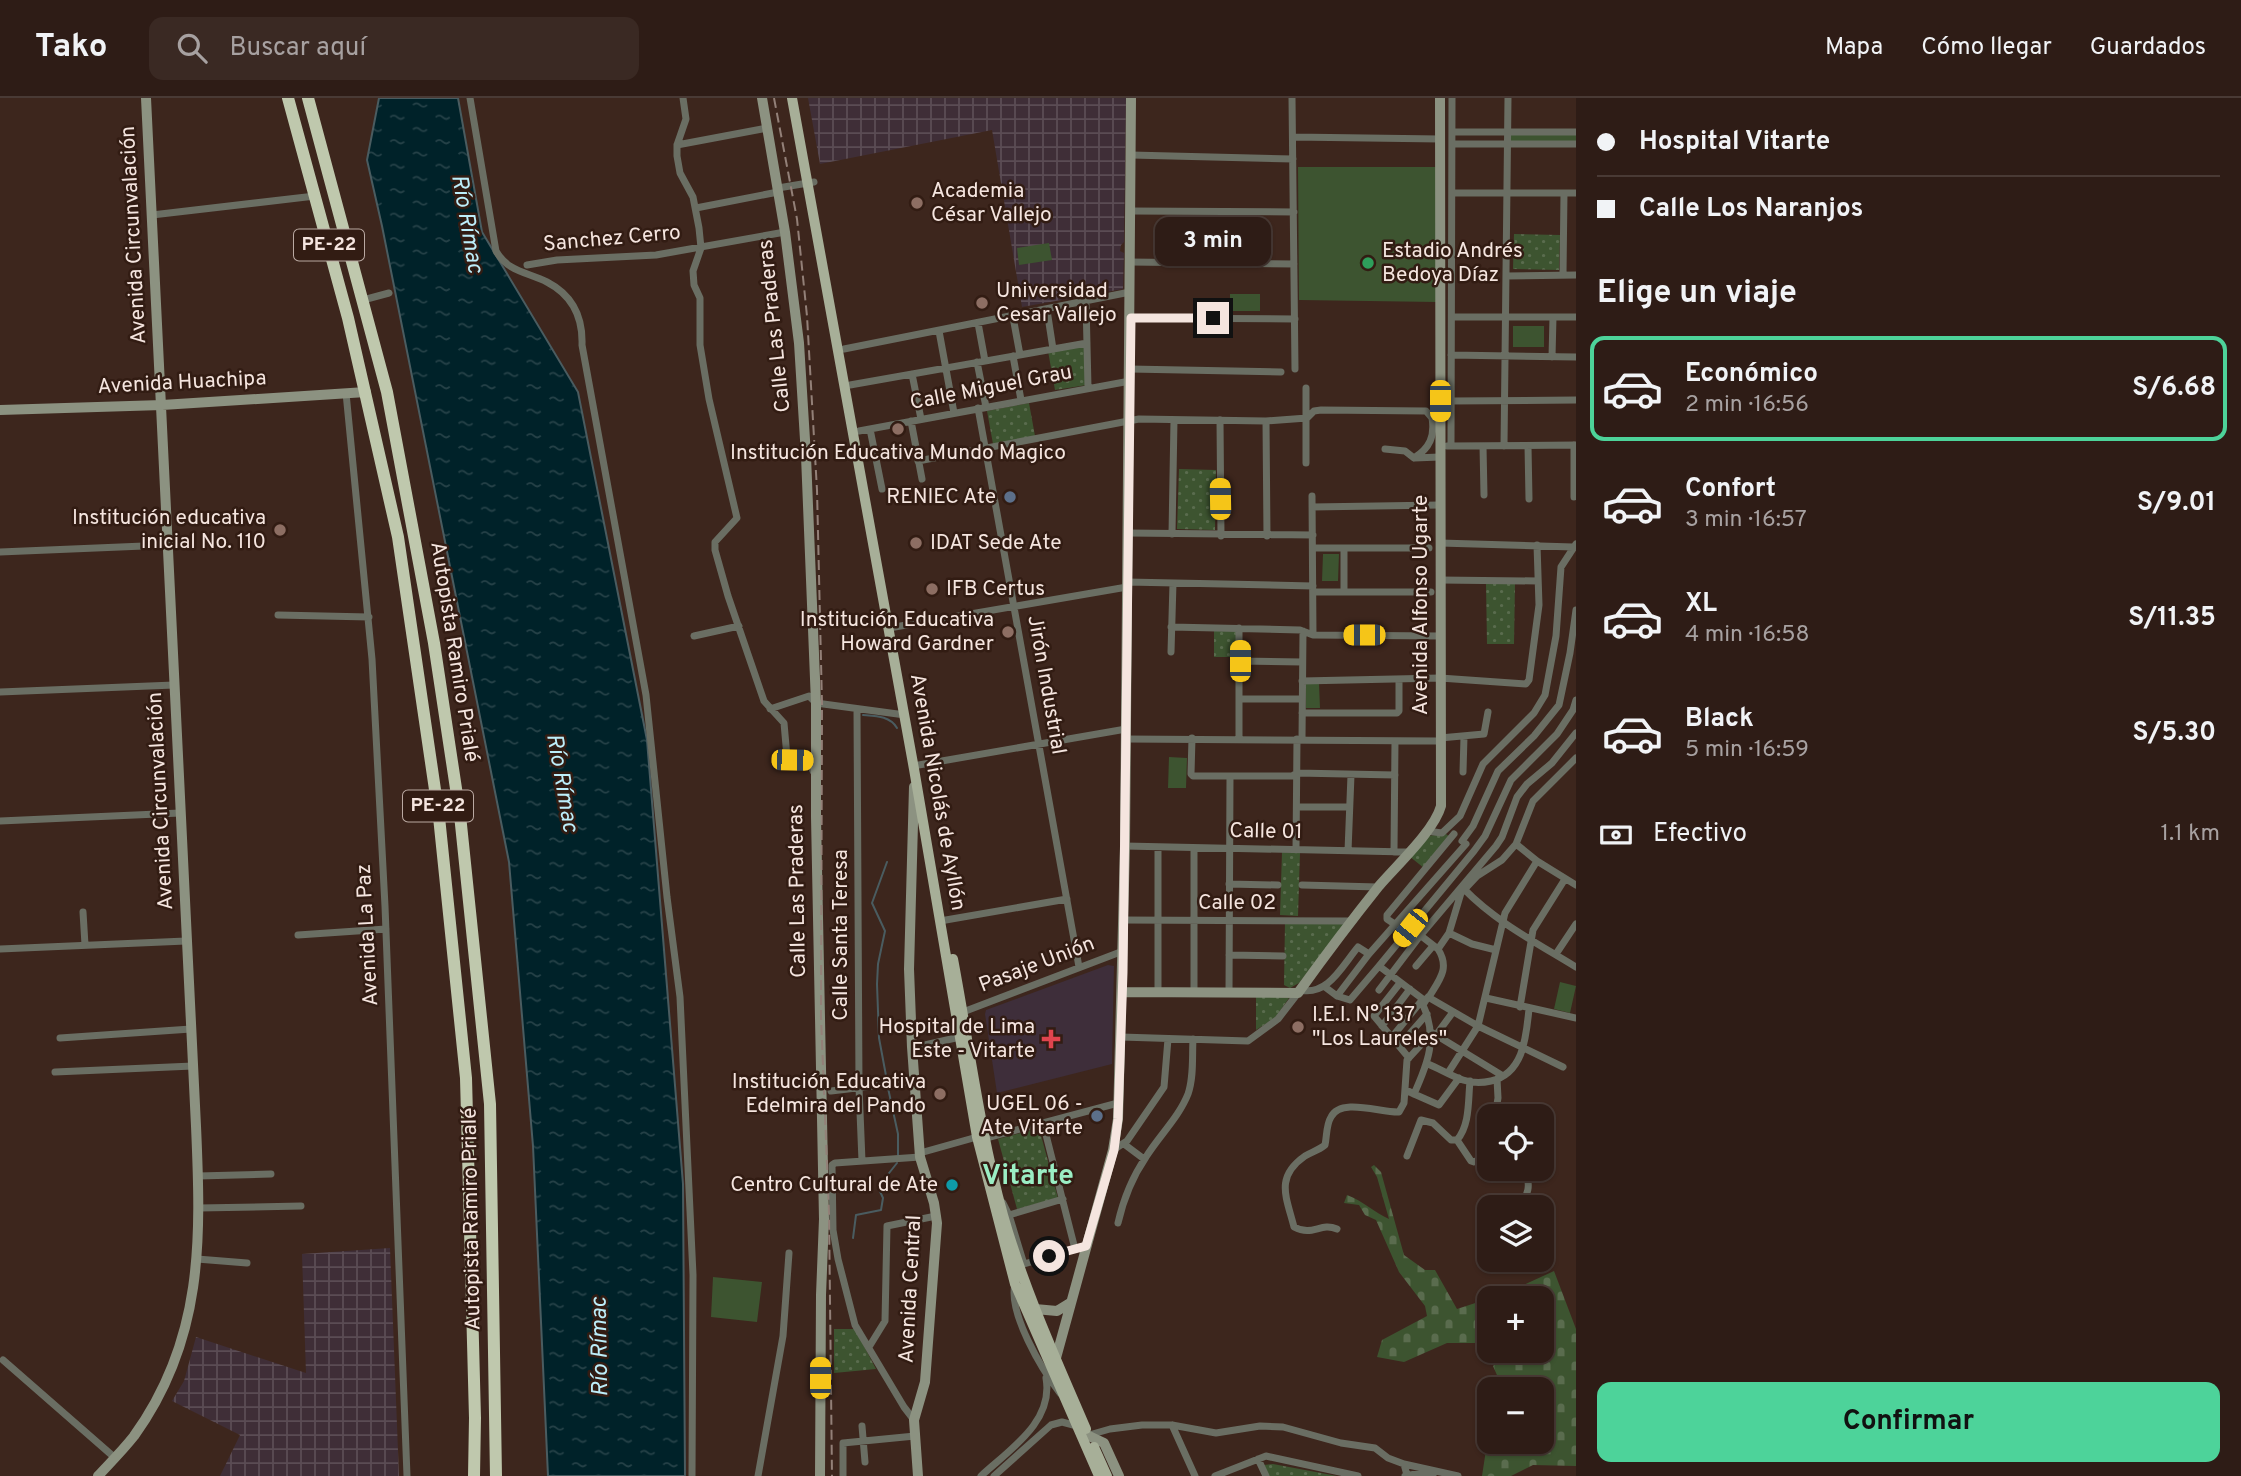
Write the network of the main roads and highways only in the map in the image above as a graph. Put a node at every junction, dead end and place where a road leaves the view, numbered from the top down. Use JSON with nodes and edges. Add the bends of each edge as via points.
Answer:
{"nodes":[{"id":1,"x":288,"y":98,"type":"edge"},
{"id":2,"x":308,"y":98,"type":"edge"},
{"id":3,"x":792,"y":98,"type":"edge"},
{"id":4,"x":799,"y":98,"type":"edge"},
{"id":5,"x":811,"y":183,"type":"junction"},
{"id":6,"x":366,"y":392,"type":"junction"},
{"id":7,"x":404,"y":473,"type":"junction"},
{"id":8,"x":891,"y":627,"type":"junction"},
{"id":9,"x":916,"y":766,"type":"junction"},
{"id":10,"x":943,"y":920,"type":"junction"},
{"id":11,"x":981,"y":1138,"type":"junction"},
{"id":12,"x":994,"y":1194,"type":"junction"},
{"id":13,"x":472,"y":1307,"type":"junction"},
{"id":14,"x":493,"y":1309,"type":"junction"},
{"id":15,"x":474,"y":1476,"type":"edge"},
{"id":16,"x":496,"y":1476,"type":"edge"},
{"id":17,"x":1099,"y":1476,"type":"edge"},
{"id":18,"x":1107,"y":1476,"type":"edge"}],
"edges":[{"from":1,"to":6,"type":"highway","name":"Autopista Ramiro Prialé","number":"PE-22"},
{"from":2,"to":7,"type":"highway","name":"Autopista Ramiro Prialé","number":"PE-22","via":[[387,392]]},
{"from":3,"to":5,"type":"main road","name":"Avenida Nicolás de Ayllón"},
{"from":4,"to":5,"type":"main road","name":"Avenida Nicolás de Ayllón"},
{"from":5,"to":8,"type":"main road","name":"Avenida Nicolás de Ayllón"},
{"from":5,"to":8,"type":"main road","name":"Avenida Nicolás de Ayllón","via":[[850,385],[865,430]]},
{"from":6,"to":7,"type":"highway","via":[[381,401]]},
{"from":6,"to":13,"type":"highway","name":"Autopista Ramiro Prialé","number":"PE-22","via":[[398,537],[439,817],[466,1077]]},
{"from":7,"to":14,"type":"highway","name":"Autopista Ramiro Prialé","number":"PE-22","via":[[460,815],[489,1104]]},
{"from":8,"to":9,"type":"main road","name":"Avenida Nicolás de Ayllón"},
{"from":8,"to":9,"type":"main road","name":"Avenida Nicolás de Ayllón"},
{"from":9,"to":10,"type":"main road","name":"Avenida Nicolás de Ayllón"},
{"from":10,"to":11,"type":"main road","name":"Avenida Nicolás de Ayllón"},
{"from":10,"to":11,"type":"main road","name":"Avenida Nicolás de Ayllón","via":[[963,1012]]},
{"from":11,"to":12,"type":"main road","name":"Avenida Nicolás de Ayllón"},
{"from":12,"to":17,"type":"main road","name":"Avenida Nicolás de Ayllón","via":[[1015,1284]]},
{"from":12,"to":18,"type":"main road","name":"Avenida Nicolás de Ayllón","via":[[1034,1306]]},
{"from":13,"to":14,"type":"highway","via":[[484,1300]]},
{"from":13,"to":15,"type":"highway","name":"Autopista Ramiro Prialé","number":"PE-22"},
{"from":14,"to":16,"type":"highway","name":"Autopista Ramiro Prialé","number":"PE-22"}]}
